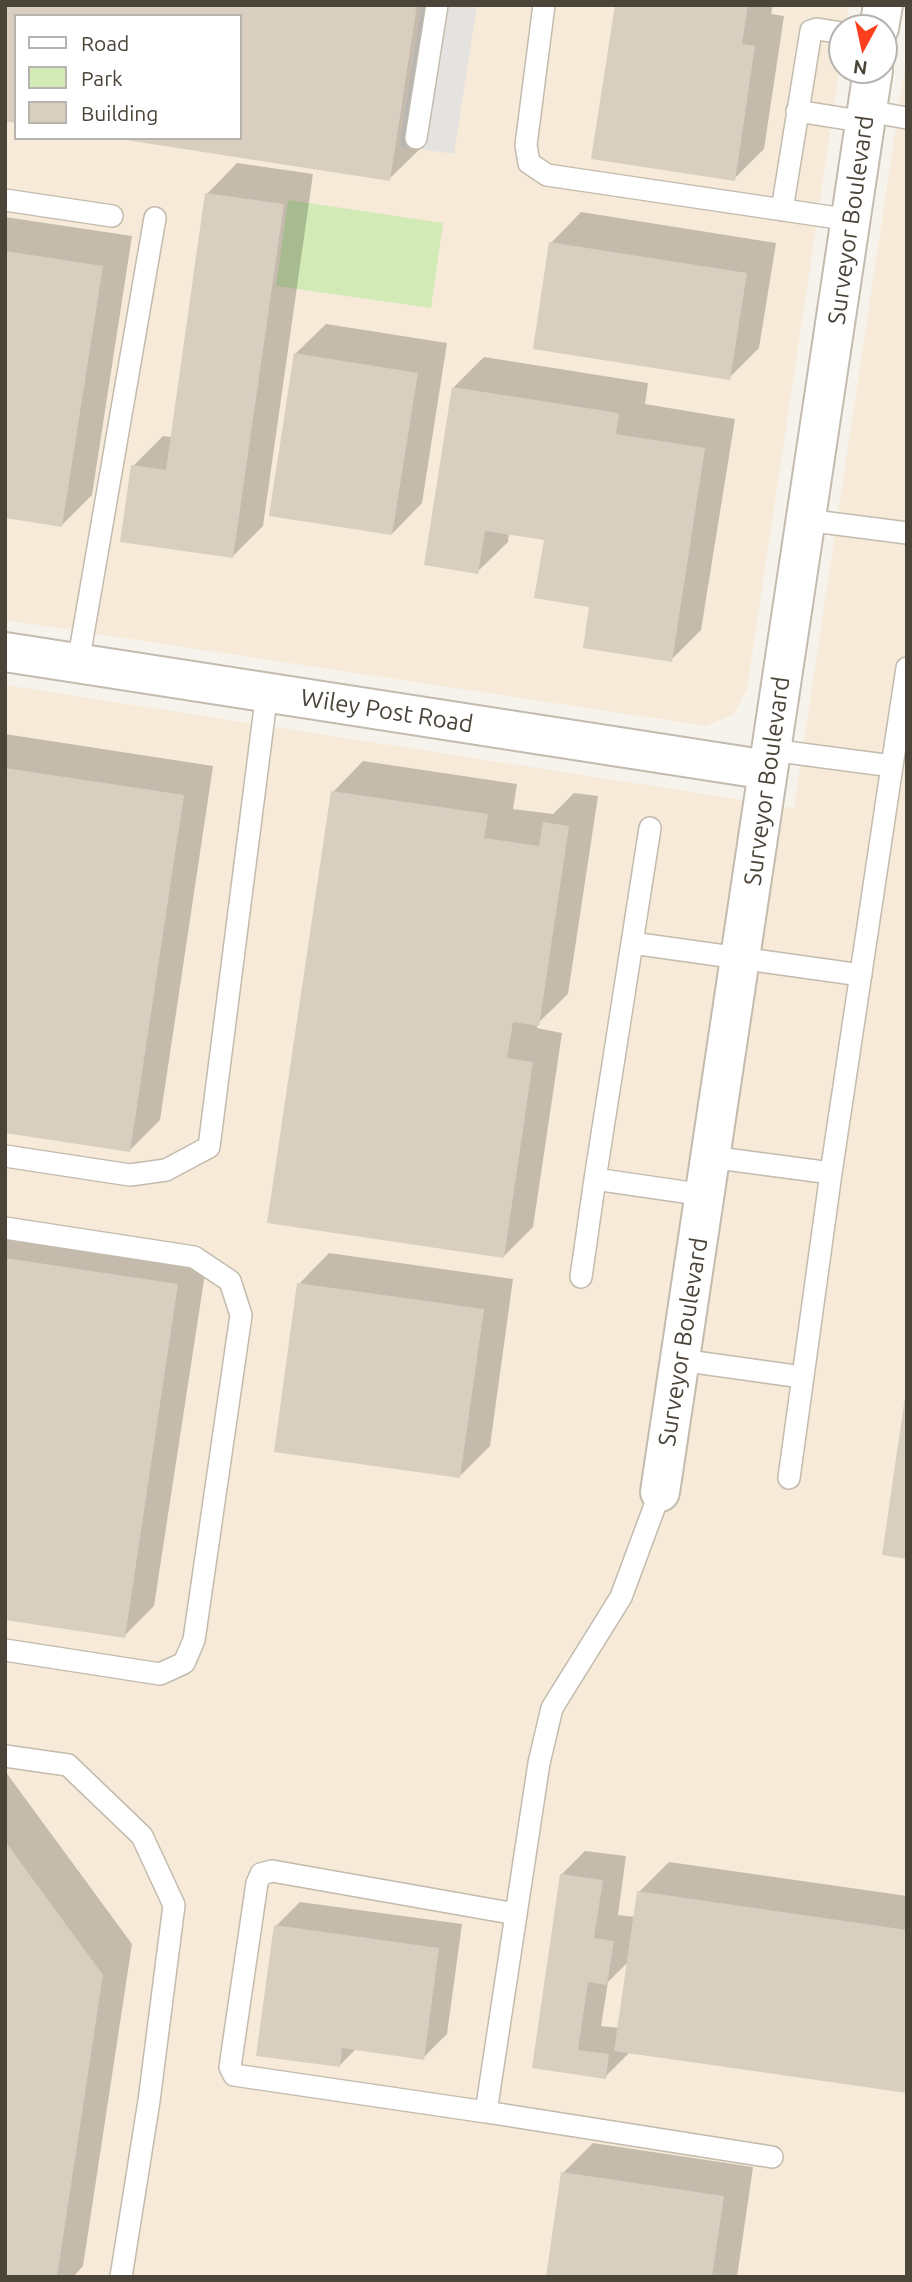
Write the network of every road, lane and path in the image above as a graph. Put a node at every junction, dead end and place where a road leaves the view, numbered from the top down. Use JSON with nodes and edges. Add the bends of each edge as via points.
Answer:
{"nodes":[{"id":1,"x":437,"y":5,"type":"edge"},
{"id":2,"x":544,"y":5,"type":"edge"},
{"id":3,"x":828,"y":31,"type":"edge"},
{"id":4,"x":871,"y":84,"type":"edge"},
{"id":5,"x":797,"y":111,"type":"junction"},
{"id":6,"x":866,"y":116,"type":"junction"},
{"id":7,"x":907,"y":118,"type":"edge"},
{"id":8,"x":416,"y":138,"type":"dead end"},
{"id":9,"x":5,"y":200,"type":"edge"},
{"id":10,"x":782,"y":210,"type":"junction"},
{"id":11,"x":112,"y":216,"type":"dead end"},
{"id":12,"x":155,"y":218,"type":"dead end"},
{"id":13,"x":851,"y":220,"type":"junction"},
{"id":14,"x":806,"y":520,"type":"junction"},
{"id":15,"x":906,"y":526,"type":"edge"},
{"id":16,"x":5,"y":652,"type":"edge"},
{"id":17,"x":78,"y":663,"type":"junction"},
{"id":18,"x":907,"y":668,"type":"edge"},
{"id":19,"x":267,"y":692,"type":"junction"},
{"id":20,"x":770,"y":760,"type":"junction"},
{"id":21,"x":892,"y":766,"type":"junction"},
{"id":22,"x":650,"y":828,"type":"dead end"},
{"id":23,"x":632,"y":943,"type":"junction"},
{"id":24,"x":740,"y":959,"type":"junction"},
{"id":25,"x":861,"y":975,"type":"junction"},
{"id":26,"x":5,"y":1156,"type":"edge"},
{"id":27,"x":710,"y":1157,"type":"junction"},
{"id":28,"x":831,"y":1173,"type":"junction"},
{"id":29,"x":595,"y":1179,"type":"junction"},
{"id":30,"x":705,"y":1195,"type":"junction"},
{"id":31,"x":5,"y":1227,"type":"edge"},
{"id":32,"x":581,"y":1277,"type":"dead end"},
{"id":33,"x":680,"y":1360,"type":"junction"},
{"id":34,"x":802,"y":1377,"type":"junction"},
{"id":35,"x":789,"y":1478,"type":"dead end"},
{"id":36,"x":660,"y":1492,"type":"joint"},
{"id":37,"x":5,"y":1650,"type":"edge"},
{"id":38,"x":5,"y":1756,"type":"edge"},
{"id":39,"x":516,"y":1914,"type":"junction"},
{"id":40,"x":486,"y":2112,"type":"junction"},
{"id":41,"x":772,"y":2157,"type":"dead end"},
{"id":42,"x":121,"y":2277,"type":"edge"}],
"edges":[{"from":1,"to":8,"type":"lane"},
{"from":2,"to":10,"type":"lane","via":[[526,145],[529,163],[547,175]]},
{"from":3,"to":5,"type":"lane","via":[[811,31]]},
{"from":4,"to":6,"type":"street","name":"Surveyor Boulevard"},
{"from":5,"to":6,"type":"lane"},
{"from":5,"to":10,"type":"lane"},
{"from":6,"to":7,"type":"lane"},
{"from":6,"to":13,"type":"street","name":"Surveyor Boulevard"},
{"from":9,"to":11,"type":"lane"},
{"from":10,"to":13,"type":"lane"},
{"from":12,"to":17,"type":"lane"},
{"from":13,"to":14,"type":"street","name":"Surveyor Boulevard"},
{"from":14,"to":15,"type":"lane"},
{"from":14,"to":20,"type":"street","name":"Surveyor Boulevard"},
{"from":16,"to":17,"type":"street","name":"Wiley Post Road"},
{"from":17,"to":19,"type":"street","name":"Wiley Post Road"},
{"from":18,"to":21,"type":"lane"},
{"from":19,"to":20,"type":"street","name":"Wiley Post Road"},
{"from":19,"to":26,"type":"lane","via":[[209,1147],[166,1171],[130,1175]]},
{"from":20,"to":21,"type":"lane"},
{"from":20,"to":24,"type":"street","name":"Surveyor Boulevard"},
{"from":21,"to":25,"type":"lane"},
{"from":22,"to":23,"type":"lane"},
{"from":23,"to":24,"type":"lane"},
{"from":23,"to":29,"type":"lane"},
{"from":24,"to":25,"type":"lane"},
{"from":24,"to":27,"type":"street","name":"Surveyor Boulevard"},
{"from":25,"to":28,"type":"lane"},
{"from":27,"to":28,"type":"lane"},
{"from":27,"to":30,"type":"street","name":"Surveyor Boulevard"},
{"from":28,"to":34,"type":"lane"},
{"from":29,"to":30,"type":"lane"},
{"from":29,"to":32,"type":"lane"},
{"from":30,"to":33,"type":"street","name":"Surveyor Boulevard"},
{"from":31,"to":37,"type":"lane","via":[[194,1257],[230,1280],[241,1315],[194,1640],[184,1662],[160,1674]]},
{"from":33,"to":34,"type":"lane"},
{"from":33,"to":36,"type":"street","name":"Surveyor Boulevard"},
{"from":34,"to":35,"type":"lane"},
{"from":36,"to":39,"type":"lane","via":[[621,1597],[552,1708]]},
{"from":38,"to":42,"type":"lane","via":[[68,1765],[142,1836],[174,1905]]},
{"from":39,"to":40,"type":"lane"},
{"from":39,"to":40,"type":"lane","via":[[272,1871],[261,1874],[257,1883],[230,2067],[234,2075]]},
{"from":40,"to":41,"type":"lane"}]}
